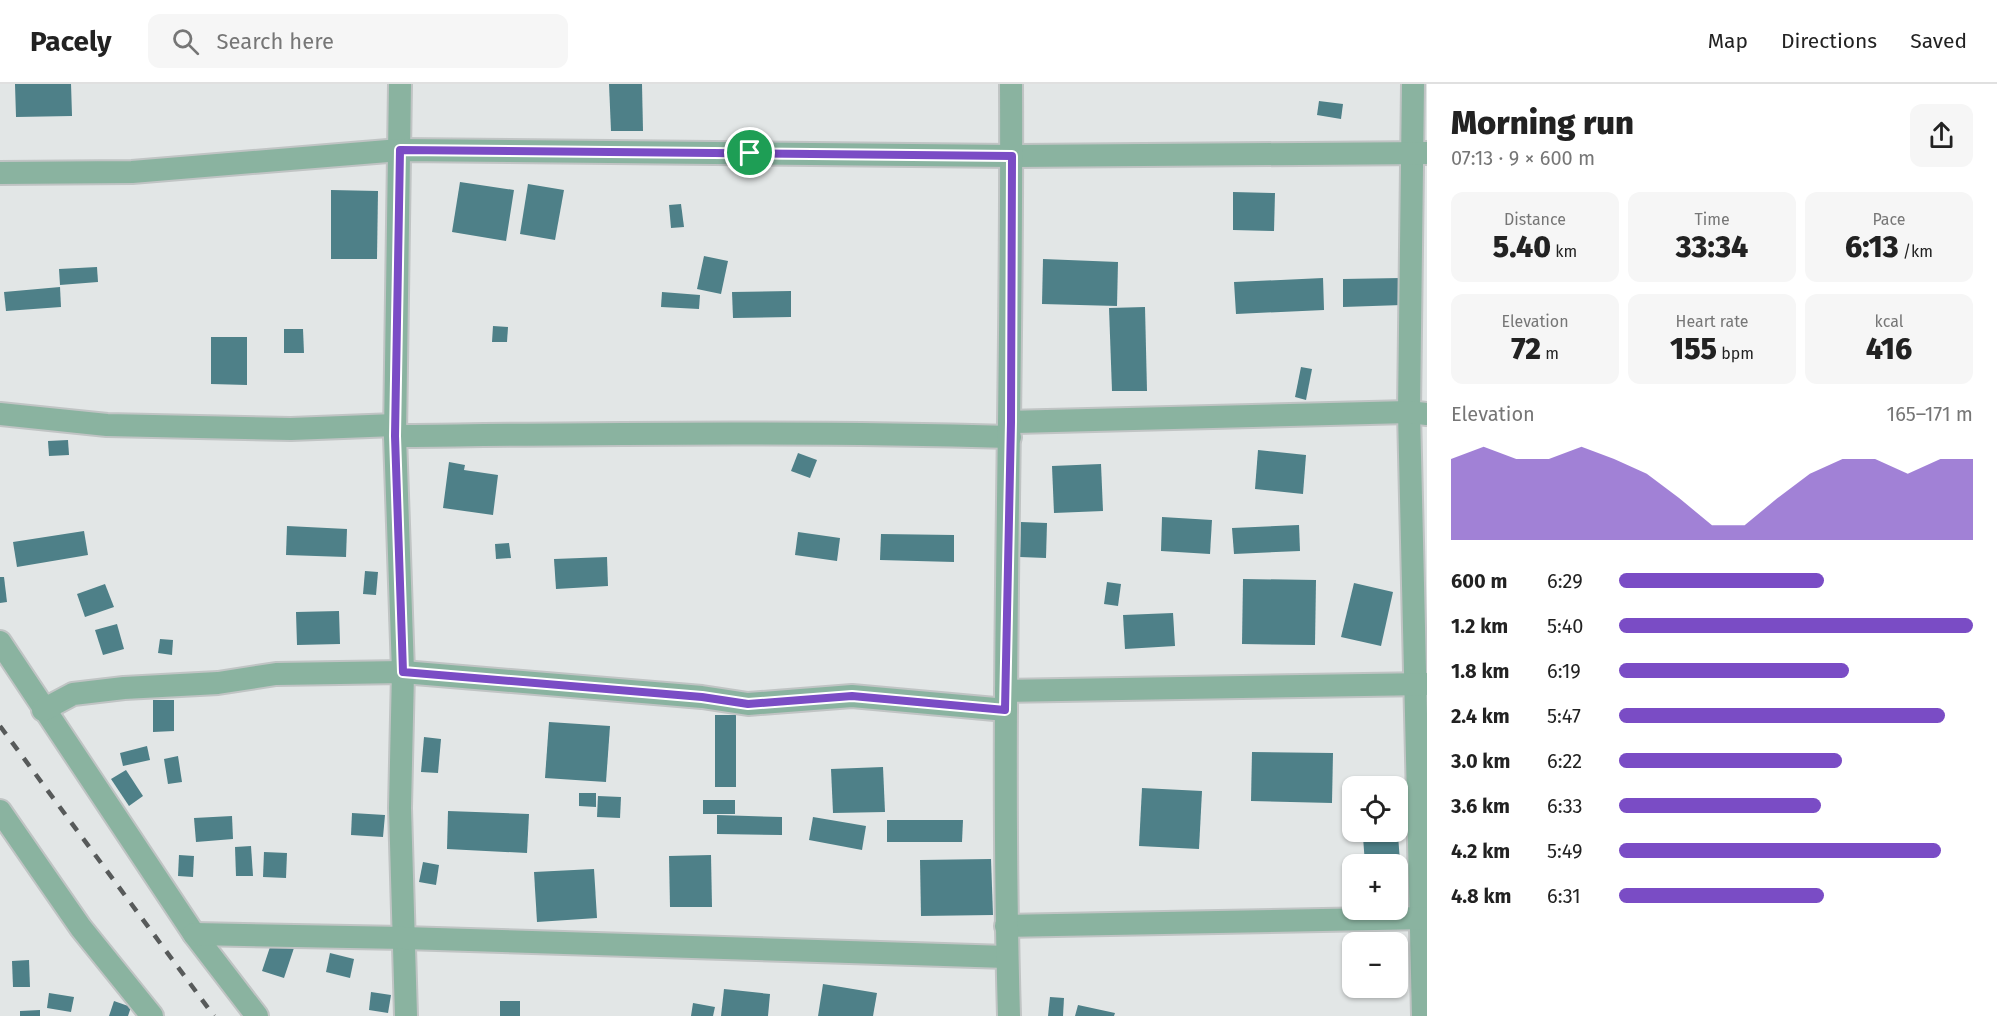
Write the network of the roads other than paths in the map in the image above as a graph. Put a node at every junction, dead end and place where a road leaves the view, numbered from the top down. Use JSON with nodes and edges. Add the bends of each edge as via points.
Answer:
{"nodes":[{"id":1,"x":400,"y":84,"type":"edge"},
{"id":2,"x":1011,"y":84,"type":"edge"},
{"id":3,"x":1413,"y":84,"type":"edge"},
{"id":4,"x":400,"y":150,"type":"junction"},
{"id":5,"x":1420,"y":153,"type":"edge"},
{"id":6,"x":1012,"y":156,"type":"junction"},
{"id":7,"x":0,"y":173,"type":"edge"},
{"id":8,"x":1418,"y":413,"type":"edge"},
{"id":9,"x":0,"y":414,"type":"edge"},
{"id":10,"x":1010,"y":430,"type":"junction"},
{"id":11,"x":395,"y":431,"type":"junction"},
{"id":12,"x":0,"y":642,"type":"edge"},
{"id":13,"x":403,"y":672,"type":"junction"},
{"id":14,"x":1420,"y":683,"type":"edge"},
{"id":15,"x":1006,"y":701,"type":"junction"},
{"id":16,"x":43,"y":710,"type":"junction"},
{"id":17,"x":0,"y":811,"type":"edge"},
{"id":18,"x":9,"y":839,"type":"edge"},
{"id":19,"x":1425,"y":918,"type":"edge"},
{"id":20,"x":1006,"y":926,"type":"junction"},
{"id":21,"x":194,"y":934,"type":"junction"},
{"id":22,"x":404,"y":938,"type":"junction"},
{"id":23,"x":1007,"y":957,"type":"junction"},
{"id":24,"x":152,"y":1016,"type":"edge"},
{"id":25,"x":257,"y":1016,"type":"edge"},
{"id":26,"x":406,"y":1016,"type":"edge"},
{"id":27,"x":1009,"y":1016,"type":"edge"},
{"id":28,"x":1423,"y":1016,"type":"edge"}],
"edges":[{"from":1,"to":4,"type":"street"},
{"from":2,"to":6,"type":"street"},
{"from":3,"to":5,"type":"street"},
{"from":4,"to":6,"type":"street"},
{"from":4,"to":7,"type":"street","via":[[132,172]]},
{"from":4,"to":11,"type":"street"},
{"from":5,"to":6,"type":"street"},
{"from":5,"to":8,"type":"street"},
{"from":6,"to":10,"type":"street"},
{"from":8,"to":10,"type":"street"},
{"from":8,"to":14,"type":"street"},
{"from":9,"to":11,"type":"street","via":[[107,424]]},
{"from":10,"to":11,"type":"street","via":[[882,434]]},
{"from":10,"to":15,"type":"street"},
{"from":11,"to":13,"type":"street"},
{"from":12,"to":16,"type":"street"},
{"from":13,"to":15,"type":"street","via":[[748,704],[852,696]]},
{"from":13,"to":16,"type":"street","via":[[276,674],[218,683],[124,688],[73,694]]},
{"from":13,"to":22,"type":"street","via":[[400,808]]},
{"from":14,"to":15,"type":"street"},
{"from":14,"to":19,"type":"street"},
{"from":15,"to":20,"type":"street"},
{"from":16,"to":21,"type":"street"},
{"from":17,"to":18,"type":"street"},
{"from":18,"to":24,"type":"street"},
{"from":19,"to":20,"type":"street"},
{"from":19,"to":28,"type":"street"},
{"from":20,"to":23,"type":"street"},
{"from":21,"to":22,"type":"street"},
{"from":21,"to":25,"type":"street"},
{"from":22,"to":23,"type":"street"},
{"from":22,"to":26,"type":"street"},
{"from":23,"to":27,"type":"street"}]}
